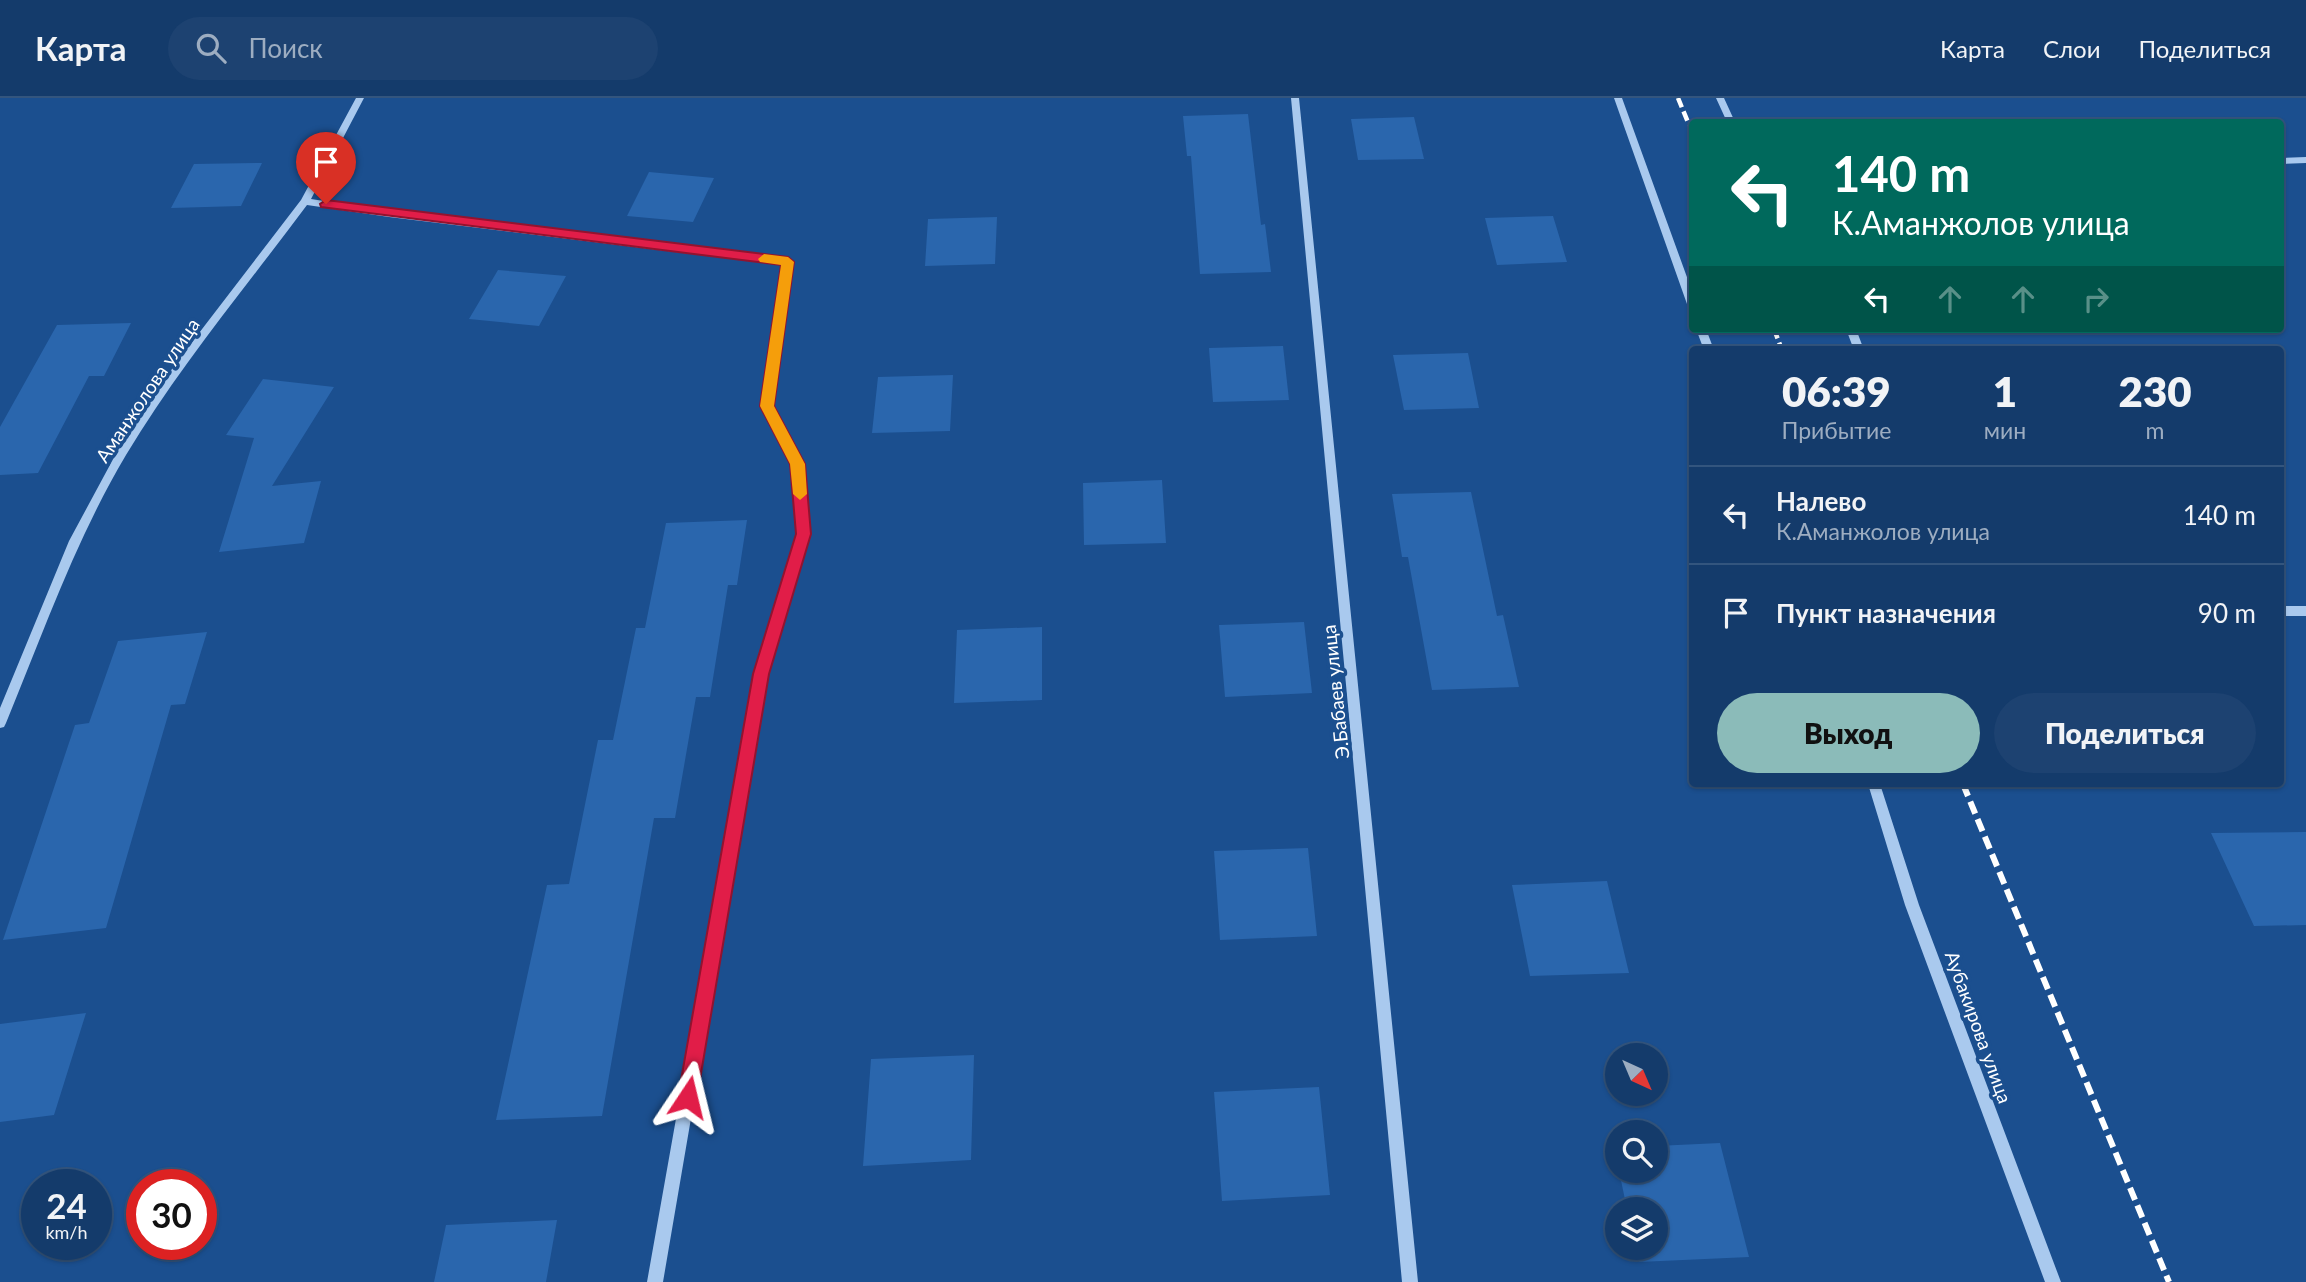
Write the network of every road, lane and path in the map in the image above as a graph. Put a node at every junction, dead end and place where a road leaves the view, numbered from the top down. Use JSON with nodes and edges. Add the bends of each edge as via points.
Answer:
{"nodes":[{"id":1,"x":360,"y":98,"type":"edge"},
{"id":2,"x":1295,"y":98,"type":"edge"},
{"id":3,"x":1618,"y":98,"type":"edge"},
{"id":4,"x":1720,"y":98,"type":"edge"},
{"id":5,"x":1730,"y":119,"type":"edge"},
{"id":6,"x":2306,"y":160,"type":"edge"},
{"id":7,"x":2284,"y":161,"type":"edge"},
{"id":8,"x":305,"y":201,"type":"junction"},
{"id":9,"x":1689,"y":296,"type":"edge"},
{"id":10,"x":2284,"y":611,"type":"edge"},
{"id":11,"x":2306,"y":611,"type":"edge"},
{"id":12,"x":0,"y":723,"type":"edge"},
{"id":13,"x":1875,"y":787,"type":"edge"},
{"id":14,"x":656,"y":1282,"type":"edge"},
{"id":15,"x":1410,"y":1282,"type":"edge"},
{"id":16,"x":2053,"y":1282,"type":"edge"}],
"edges":[{"from":1,"to":8,"type":"street","name":"Аманжолова улица"},
{"from":2,"to":15,"type":"street","name":"Э.Бабаев улица"},
{"from":3,"to":9,"type":"street"},
{"from":4,"to":5,"type":"street"},
{"from":6,"to":7,"type":"street"},
{"from":8,"to":12,"type":"street","name":"Аманжолова улица","via":[[180,366],[122,453],[75,541]]},
{"from":8,"to":14,"type":"street","via":[[788,262],[767,406],[797,464],[803,534],[761,674]]},
{"from":10,"to":11,"type":"street"},
{"from":13,"to":16,"type":"street","name":"Аубакирова улица","via":[[1912,905]]}]}
